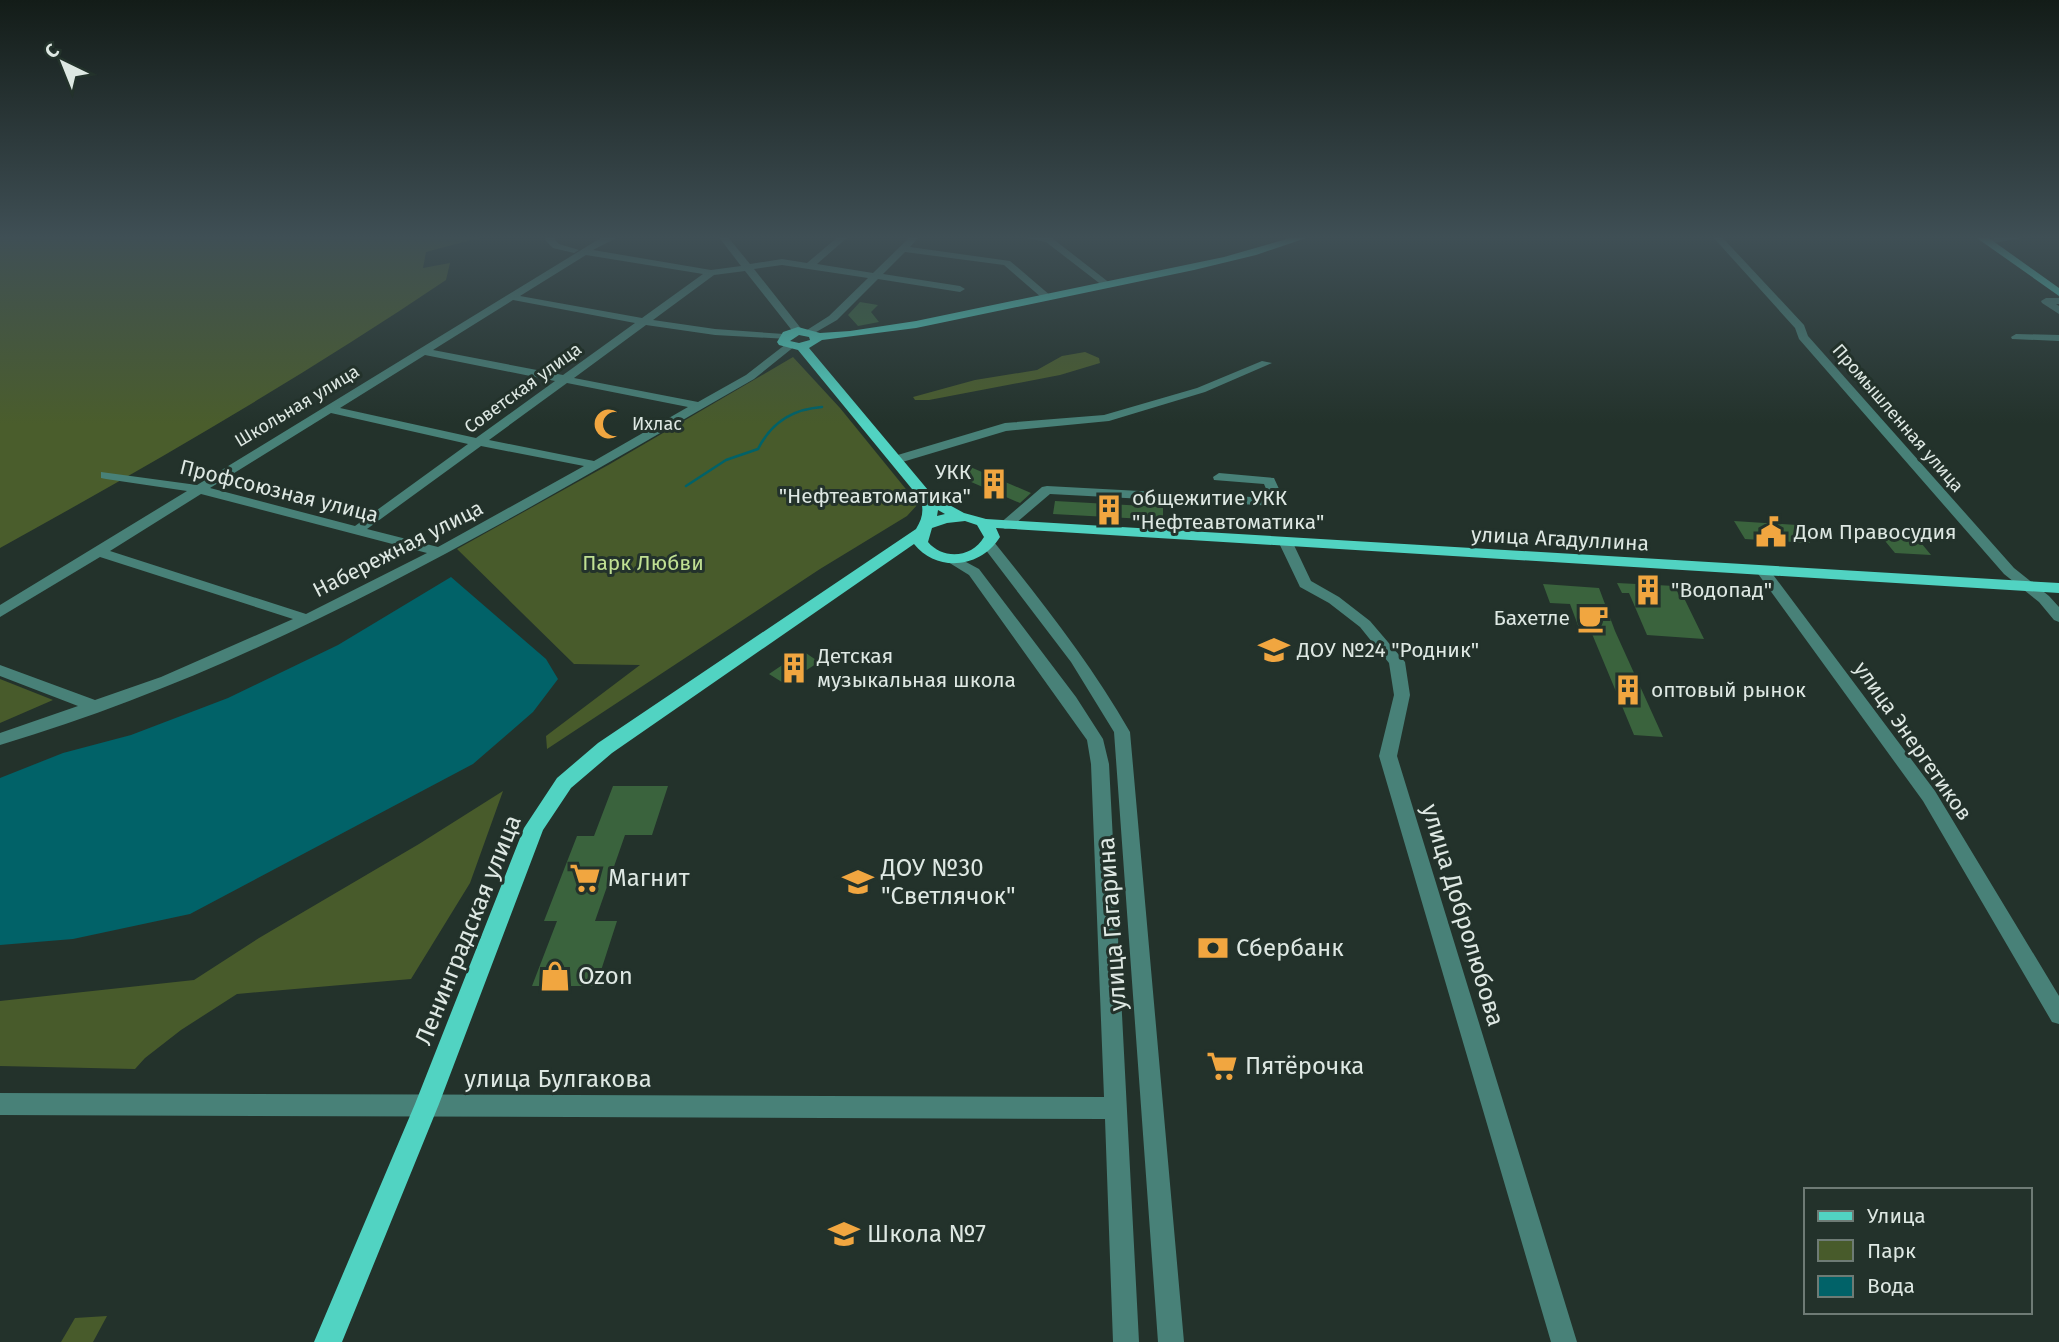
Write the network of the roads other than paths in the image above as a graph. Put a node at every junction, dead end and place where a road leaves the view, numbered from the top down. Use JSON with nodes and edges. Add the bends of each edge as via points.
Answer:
{"nodes":[{"id":1,"x":508,"y":299,"type":"edge"},
{"id":2,"x":521,"y":299,"type":"edge"},
{"id":3,"x":676,"y":299,"type":"edge"},
{"id":4,"x":774,"y":299,"type":"edge"},
{"id":5,"x":852,"y":299,"type":"edge"},
{"id":6,"x":1033,"y":299,"type":"edge"},
{"id":7,"x":1774,"y":299,"type":"edge"},
{"id":8,"x":2059,"y":301,"type":"edge"},
{"id":9,"x":2059,"y":311,"type":"edge"},
{"id":10,"x":646,"y":320,"type":"junction"},
{"id":11,"x":808,"y":334,"type":"junction"},
{"id":12,"x":2015,"y":337,"type":"dead end"},
{"id":13,"x":2059,"y":338,"type":"edge"},
{"id":14,"x":792,"y":343,"type":"junction"},
{"id":15,"x":424,"y":351,"type":"junction"},
{"id":16,"x":1266,"y":363,"type":"dead end"},
{"id":17,"x":565,"y":379,"type":"junction"},
{"id":18,"x":700,"y":406,"type":"junction"},
{"id":19,"x":329,"y":409,"type":"junction"},
{"id":20,"x":478,"y":442,"type":"junction"},
{"id":21,"x":895,"y":460,"type":"junction"},
{"id":22,"x":597,"y":464,"type":"junction"},
{"id":23,"x":106,"y":475,"type":"dead end"},
{"id":24,"x":1219,"y":477,"type":"dead end"},
{"id":25,"x":197,"y":489,"type":"junction"},
{"id":26,"x":928,"y":499,"type":"junction"},
{"id":27,"x":961,"y":516,"type":"junction"},
{"id":28,"x":1005,"y":525,"type":"junction"},
{"id":29,"x":1059,"y":526,"type":"junction"},
{"id":30,"x":925,"y":529,"type":"junction"},
{"id":31,"x":356,"y":531,"type":"junction"},
{"id":32,"x":988,"y":535,"type":"junction"},
{"id":33,"x":1286,"y":544,"type":"junction"},
{"id":34,"x":97,"y":551,"type":"junction"},
{"id":35,"x":440,"y":552,"type":"junction"},
{"id":36,"x":947,"y":558,"type":"junction"},
{"id":37,"x":881,"y":559,"type":"junction"},
{"id":38,"x":1763,"y":571,"type":"junction"},
{"id":39,"x":2029,"y":586,"type":"junction"},
{"id":40,"x":2059,"y":588,"type":"edge"},
{"id":41,"x":0,"y":612,"type":"edge"},
{"id":42,"x":2059,"y":617,"type":"edge"},
{"id":43,"x":307,"y":620,"type":"junction"},
{"id":44,"x":0,"y":670,"type":"edge"},
{"id":45,"x":91,"y":705,"type":"junction"},
{"id":46,"x":0,"y":739,"type":"edge"},
{"id":47,"x":2059,"y":1015,"type":"edge"},
{"id":48,"x":0,"y":1104,"type":"edge"},
{"id":49,"x":427,"y":1104,"type":"junction"},
{"id":50,"x":1115,"y":1108,"type":"junction"},
{"id":51,"x":328,"y":1342,"type":"edge"},
{"id":52,"x":1126,"y":1342,"type":"edge"},
{"id":53,"x":1171,"y":1342,"type":"edge"},
{"id":54,"x":1564,"y":1342,"type":"edge"}],
"edges":[{"from":1,"to":15,"type":"street","name":"Школьная улица"},
{"from":2,"to":10,"type":"street"},
{"from":3,"to":10,"type":"street","name":"Советская улица"},
{"from":4,"to":11,"type":"street"},
{"from":5,"to":11,"type":"street"},
{"from":6,"to":11,"type":"main road","via":[[860,334]]},
{"from":7,"to":39,"type":"street","name":"Промышленная улица","via":[[2000,561]]},
{"from":8,"to":9,"type":"street","via":[[2046,301]]},
{"from":10,"to":14,"type":"street"},
{"from":10,"to":17,"type":"street","name":"Советская улица"},
{"from":11,"to":14,"type":"main road"},
{"from":11,"to":14,"type":"main road","via":[[810,344]]},
{"from":12,"to":13,"type":"street"},
{"from":14,"to":18,"type":"street","name":"Набережная улица","via":[[750,377]]},
{"from":14,"to":21,"type":"main road"},
{"from":15,"to":17,"type":"street"},
{"from":15,"to":19,"type":"street","name":"Школьная улица"},
{"from":16,"to":21,"type":"street","via":[[1201,390],[1105,418],[1004,427]]},
{"from":17,"to":18,"type":"street"},
{"from":17,"to":20,"type":"street","name":"Советская улица"},
{"from":18,"to":22,"type":"street","name":"Набережная улица"},
{"from":19,"to":20,"type":"street"},
{"from":19,"to":25,"type":"street","name":"Школьная улица"},
{"from":20,"to":22,"type":"street"},
{"from":20,"to":31,"type":"street","name":"Советская улица"},
{"from":21,"to":26,"type":"main road"},
{"from":22,"to":35,"type":"street","name":"Набережная улица"},
{"from":23,"to":25,"type":"street","name":"Профсоюзная улица"},
{"from":24,"to":28,"type":"street","via":[[1269,481],[1278,502],[1046,490]]},
{"from":25,"to":31,"type":"street","name":"Профсоюзная улица"},
{"from":25,"to":34,"type":"street","name":"Школьная улица"},
{"from":26,"to":27,"type":"main road"},
{"from":26,"to":30,"type":"main road","via":[[932,510]]},
{"from":27,"to":30,"type":"main road","name":"Ленинградская улица"},
{"from":27,"to":32,"type":"main road"},
{"from":28,"to":29,"type":"main road"},
{"from":28,"to":32,"type":"main road"},
{"from":29,"to":32,"type":"main road"},
{"from":29,"to":33,"type":"main road","name":"улица Агадуллина"},
{"from":30,"to":36,"type":"main road","via":[[920,542],[924,548]]},
{"from":30,"to":37,"type":"main road","name":"Ленинградская улица"},
{"from":31,"to":35,"type":"street","name":"Профсоюзная улица"},
{"from":32,"to":36,"type":"main road","via":[[980,552]]},
{"from":32,"to":53,"type":"street","name":"улица Гагарина","via":[[1102,695],[1122,732]]},
{"from":33,"to":38,"type":"main road","name":"улица Агадуллина"},
{"from":33,"to":54,"type":"street","name":"улица Добролюбова","via":[[1305,584],[1365,624],[1397,662],[1402,695],[1388,756]]},
{"from":34,"to":41,"type":"street","name":"Школьная улица"},
{"from":34,"to":43,"type":"street"},
{"from":35,"to":43,"type":"street","name":"Набережная улица"},
{"from":36,"to":37,"type":"main road"},
{"from":36,"to":50,"type":"street","name":"улица Гагарина","via":[[974,572],[1095,740],[1100,764]]},
{"from":37,"to":49,"type":"main road","name":"Ленинградская улица","via":[[605,748],[564,783],[534,828]]},
{"from":38,"to":39,"type":"main road","name":"улица Агадуллина"},
{"from":38,"to":47,"type":"street","name":"улица Энергетиков","via":[[1929,796]]},
{"from":39,"to":40,"type":"main road","name":"улица Агадуллина"},
{"from":39,"to":42,"type":"street","name":"Промышленная улица"},
{"from":43,"to":45,"type":"street","name":"Набережная улица","via":[[167,681]]},
{"from":44,"to":45,"type":"street"},
{"from":45,"to":46,"type":"street","name":"Набережная улица"},
{"from":48,"to":49,"type":"street","name":"улица Булгакова"},
{"from":49,"to":50,"type":"street","name":"улица Булгакова"},
{"from":49,"to":51,"type":"main road","name":"Ленинградская улица"},
{"from":50,"to":52,"type":"street","name":"улица Гагарина"}]}
